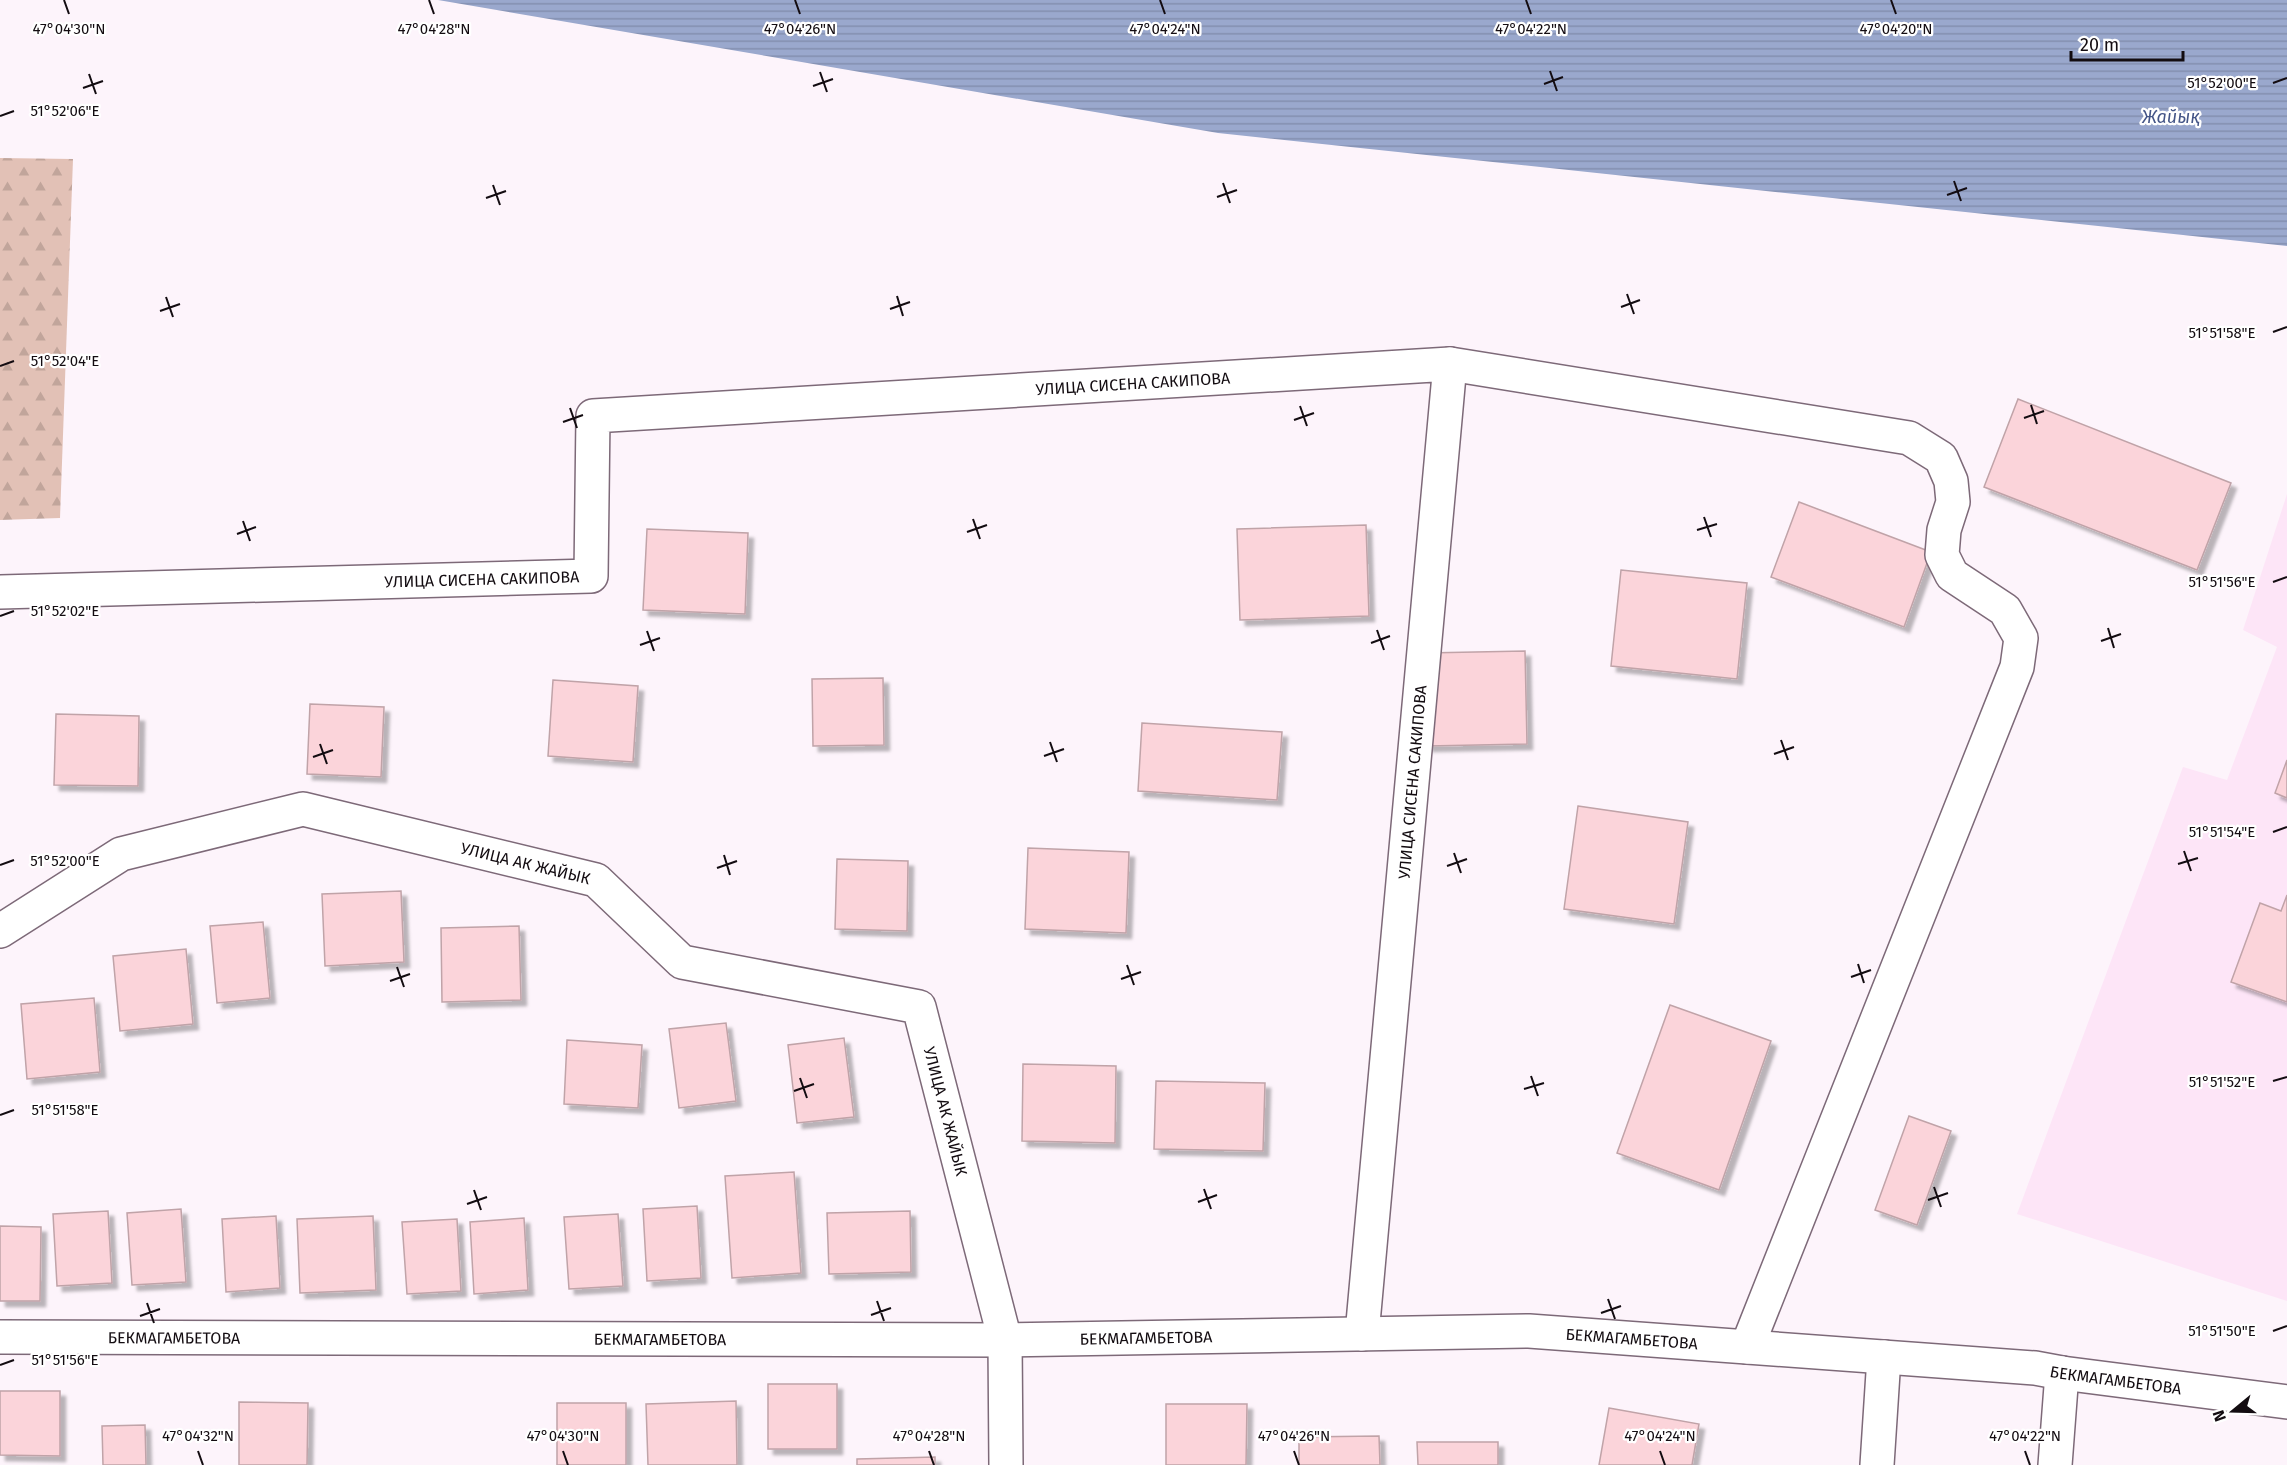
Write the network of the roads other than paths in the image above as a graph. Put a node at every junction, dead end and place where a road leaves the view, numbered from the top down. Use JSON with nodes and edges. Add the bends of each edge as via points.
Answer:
{"nodes":[{"id":1,"x":1450,"y":364,"type":"junction"},
{"id":2,"x":0,"y":592,"type":"edge"},
{"id":3,"x":0,"y":931,"type":"edge"},
{"id":4,"x":1362,"y":1334,"type":"junction"},
{"id":5,"x":0,"y":1337,"type":"edge"},
{"id":6,"x":1005,"y":1340,"type":"junction"},
{"id":7,"x":1747,"y":1347,"type":"junction"},
{"id":8,"x":1884,"y":1357,"type":"junction"},
{"id":9,"x":2062,"y":1373,"type":"junction"},
{"id":10,"x":2287,"y":1402,"type":"edge"},
{"id":11,"x":1006,"y":1465,"type":"edge"},
{"id":12,"x":1877,"y":1465,"type":"edge"},
{"id":13,"x":2055,"y":1465,"type":"edge"}],
"edges":[{"from":1,"to":2,"type":"street","name":"УЛИЦА СИСЕНА САКИПОВА","via":[[593,416],[591,576]]},
{"from":1,"to":4,"type":"street","name":"УЛИЦА СИСЕНА САКИПОВА"},
{"from":1,"to":7,"type":"street","via":[[1909,438],[1941,458],[1951,481],[1953,502],[1944,530],[1942,555],[1952,575],[2005,610],[2021,638],[2017,667]]},
{"from":3,"to":6,"type":"street","name":"УЛИЦА АК ЖАЙЫК","via":[[121,854],[303,809],[596,880],[682,962],[919,1007]]},
{"from":4,"to":6,"type":"street","name":"БЕКМАГАМБЕТОВА"},
{"from":4,"to":7,"type":"street","name":"БЕКМАГАМБЕТОВА","via":[[1529,1331]]},
{"from":5,"to":6,"type":"street","name":"БЕКМАГАМБЕТОВА"},
{"from":6,"to":11,"type":"street"},
{"from":7,"to":8,"type":"street","name":"БЕКМАГАМБЕТОВА"},
{"from":8,"to":9,"type":"street","name":"БЕКМАГАМБЕТОВА"},
{"from":8,"to":12,"type":"street"},
{"from":9,"to":10,"type":"street","name":"БЕКМАГАМБЕТОВА"},
{"from":9,"to":13,"type":"street"}]}
